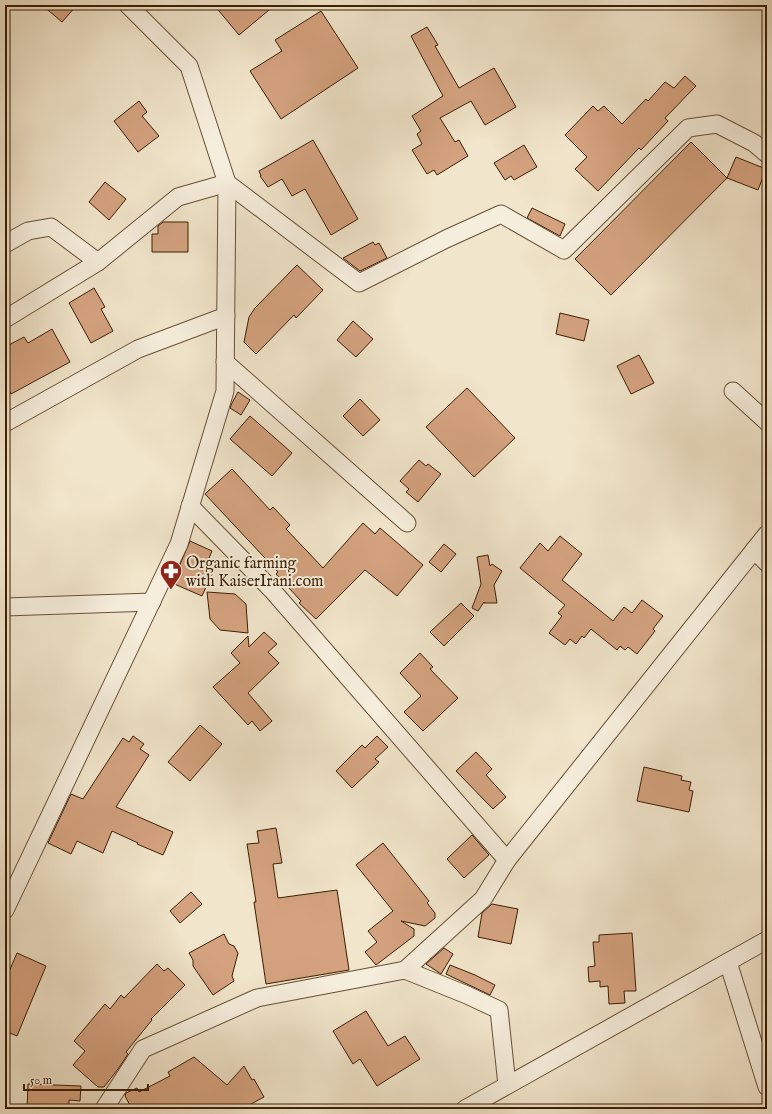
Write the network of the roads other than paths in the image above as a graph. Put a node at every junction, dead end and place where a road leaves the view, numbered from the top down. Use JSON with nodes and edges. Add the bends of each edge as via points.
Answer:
{"nodes":[{"id":1,"x":128,"y":5,"type":"edge"},
{"id":2,"x":767,"y":154,"type":"edge"},
{"id":3,"x":227,"y":182,"type":"junction"},
{"id":4,"x":5,"y":244,"type":"edge"},
{"id":5,"x":98,"y":262,"type":"junction"},
{"id":6,"x":226,"y":316,"type":"junction"},
{"id":7,"x":5,"y":320,"type":"edge"},
{"id":8,"x":225,"y":362,"type":"junction"},
{"id":9,"x":733,"y":391,"type":"dead end"},
{"id":10,"x":767,"y":422,"type":"edge"},
{"id":11,"x":5,"y":423,"type":"edge"},
{"id":12,"x":190,"y":506,"type":"junction"},
{"id":13,"x":407,"y":523,"type":"dead end"},
{"id":14,"x":767,"y":534,"type":"edge"},
{"id":15,"x":754,"y":550,"type":"junction"},
{"id":16,"x":767,"y":563,"type":"edge"},
{"id":17,"x":152,"y":602,"type":"junction"},
{"id":18,"x":5,"y":607,"type":"edge"},
{"id":19,"x":507,"y":860,"type":"junction"},
{"id":20,"x":5,"y":910,"type":"edge"},
{"id":21,"x":767,"y":940,"type":"edge"},
{"id":22,"x":728,"y":962,"type":"junction"},
{"id":23,"x":405,"y":970,"type":"junction"},
{"id":24,"x":508,"y":1085,"type":"junction"},
{"id":25,"x":767,"y":1087,"type":"edge"},
{"id":26,"x":104,"y":1109,"type":"edge"},
{"id":27,"x":465,"y":1109,"type":"edge"}],
"edges":[{"from":1,"to":3,"type":"street","via":[[189,66]]},
{"from":2,"to":3,"type":"street","via":[[754,143],[718,124],[688,128],[564,250],[501,214],[359,284]]},
{"from":3,"to":5,"type":"street","via":[[178,197]]},
{"from":3,"to":6,"type":"street"},
{"from":4,"to":5,"type":"street","via":[[28,232],[51,227]]},
{"from":5,"to":7,"type":"street"},
{"from":6,"to":8,"type":"street"},
{"from":6,"to":11,"type":"street","via":[[138,349]]},
{"from":8,"to":12,"type":"street","via":[[225,391]]},
{"from":8,"to":13,"type":"street"},
{"from":9,"to":10,"type":"street"},
{"from":12,"to":17,"type":"street","via":[[179,544]]},
{"from":12,"to":19,"type":"street","via":[[272,590]]},
{"from":14,"to":15,"type":"street"},
{"from":15,"to":16,"type":"street"},
{"from":15,"to":19,"type":"street"},
{"from":17,"to":18,"type":"street"},
{"from":17,"to":20,"type":"street"},
{"from":19,"to":23,"type":"street","via":[[483,899]]},
{"from":21,"to":22,"type":"street"},
{"from":22,"to":24,"type":"street"},
{"from":22,"to":25,"type":"street"},
{"from":23,"to":24,"type":"street","via":[[499,1010]]},
{"from":23,"to":26,"type":"street","via":[[257,998],[143,1049]]},
{"from":24,"to":27,"type":"street"}]}
